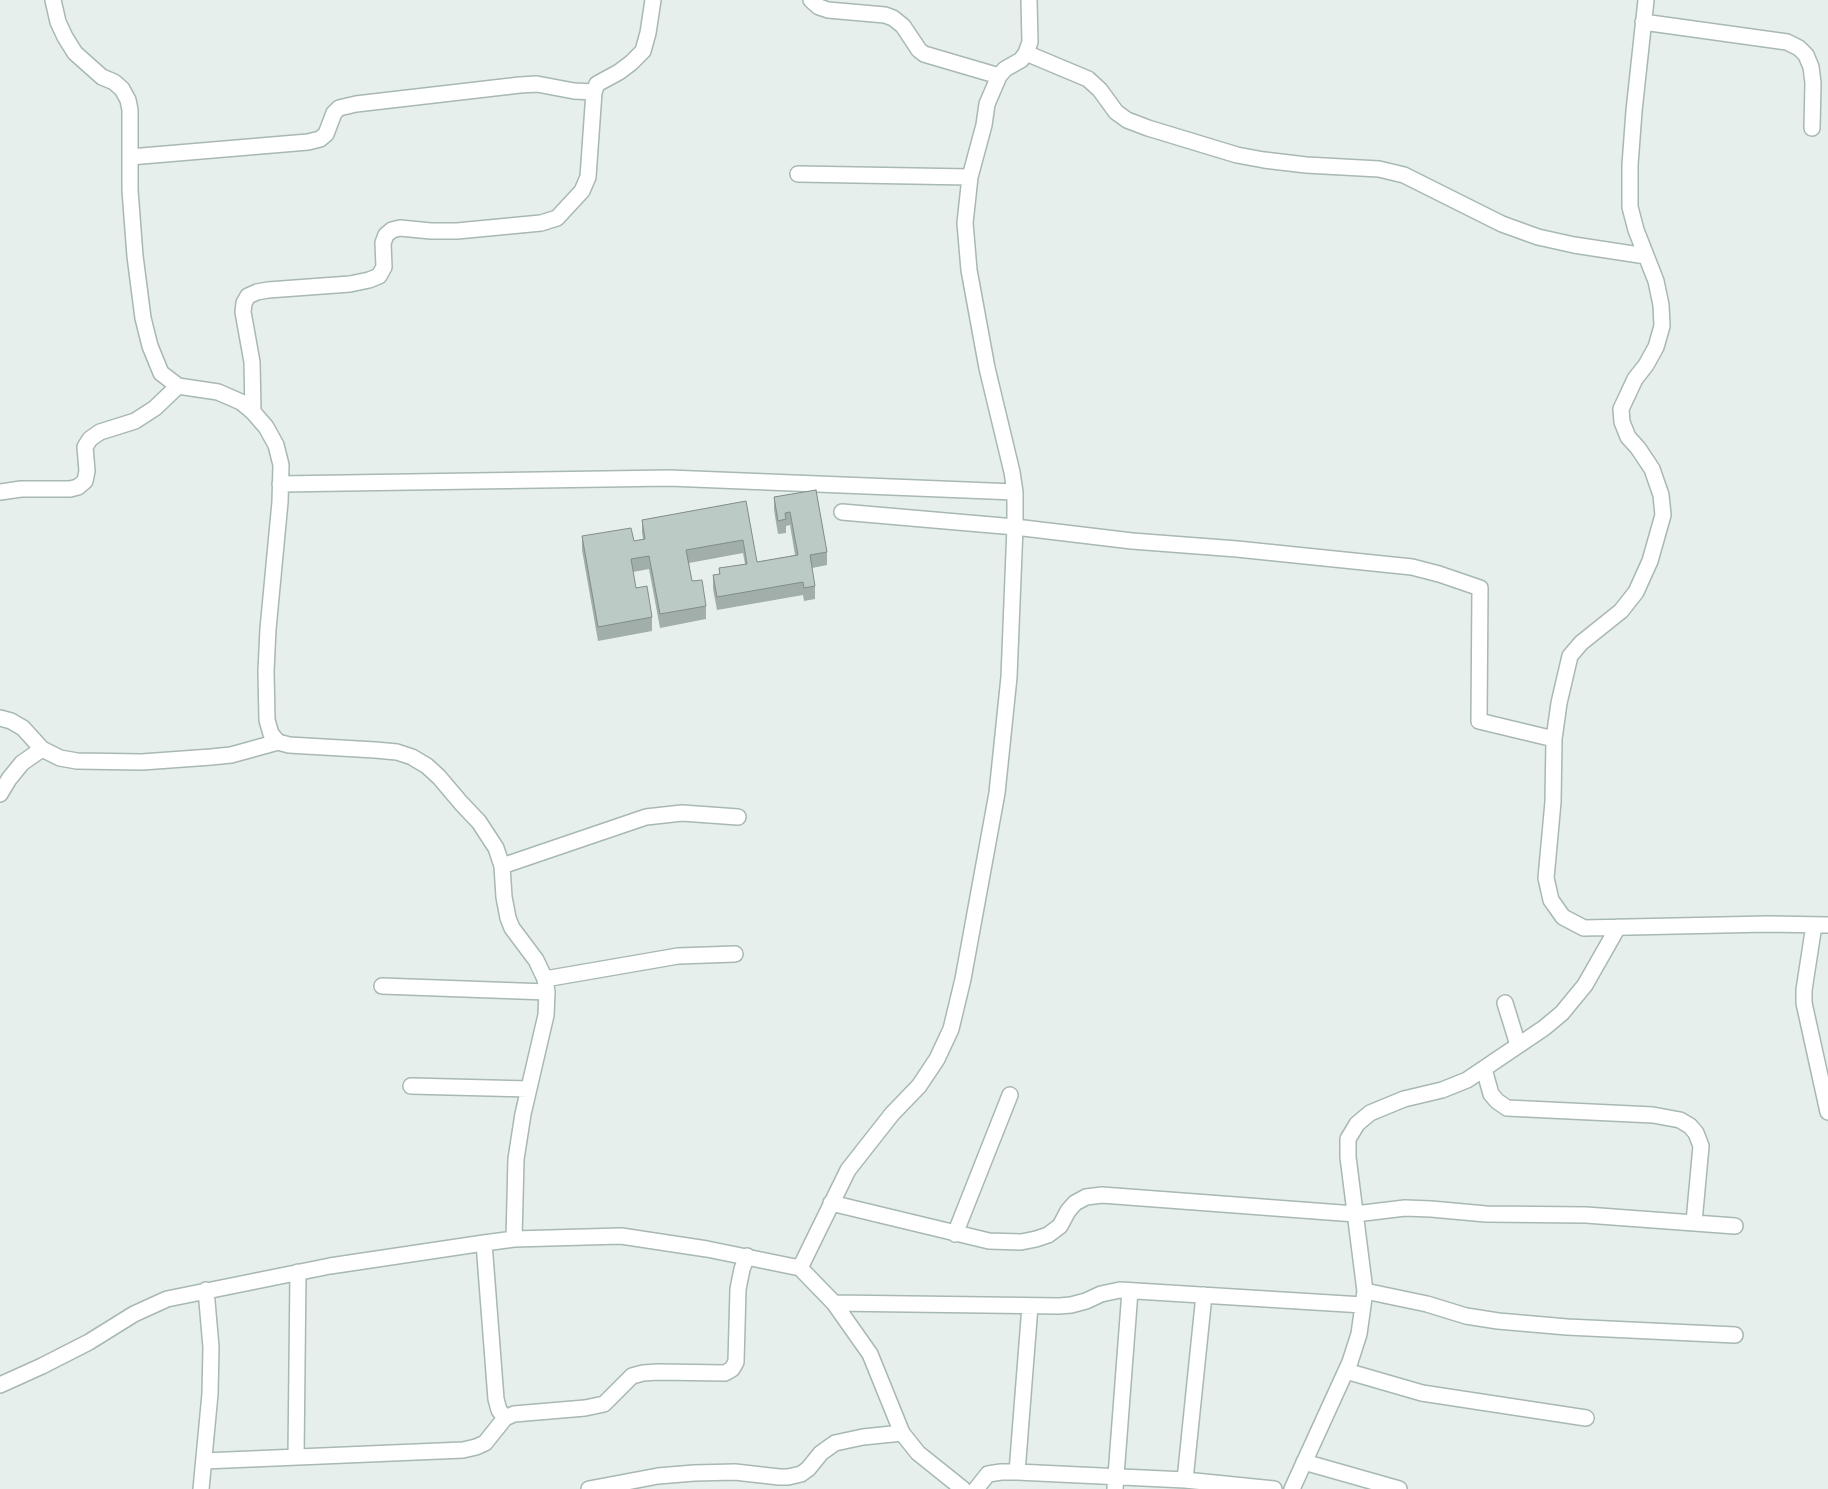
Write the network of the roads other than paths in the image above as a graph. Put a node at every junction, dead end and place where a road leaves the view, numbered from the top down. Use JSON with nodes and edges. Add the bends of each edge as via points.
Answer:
{"nodes":[{"id":1,"x":53,"y":0,"type":"edge"},
{"id":2,"x":653,"y":0,"type":"edge"},
{"id":3,"x":811,"y":0,"type":"edge"},
{"id":4,"x":1030,"y":0,"type":"edge"},
{"id":5,"x":1646,"y":0,"type":"edge"},
{"id":6,"x":1642,"y":22,"type":"junction"},
{"id":7,"x":1026,"y":53,"type":"junction"},
{"id":8,"x":998,"y":76,"type":"junction"},
{"id":9,"x":594,"y":92,"type":"junction"},
{"id":10,"x":1812,"y":128,"type":"dead end"},
{"id":11,"x":130,"y":157,"type":"junction"},
{"id":12,"x":798,"y":174,"type":"dead end"},
{"id":13,"x":970,"y":177,"type":"junction"},
{"id":14,"x":1646,"y":256,"type":"junction"},
{"id":15,"x":178,"y":386,"type":"junction"},
{"id":16,"x":253,"y":412,"type":"junction"},
{"id":17,"x":280,"y":484,"type":"junction"},
{"id":18,"x":0,"y":492,"type":"edge"},
{"id":19,"x":1014,"y":492,"type":"junction"},
{"id":20,"x":842,"y":512,"type":"dead end"},
{"id":21,"x":1015,"y":527,"type":"junction"},
{"id":22,"x":0,"y":718,"type":"edge"},
{"id":23,"x":1554,"y":739,"type":"junction"},
{"id":24,"x":278,"y":742,"type":"junction"},
{"id":25,"x":42,"y":749,"type":"junction"},
{"id":26,"x":0,"y":794,"type":"edge"},
{"id":27,"x":738,"y":817,"type":"dead end"},
{"id":28,"x":502,"y":866,"type":"junction"},
{"id":29,"x":1821,"y":925,"type":"edge"},
{"id":30,"x":1618,"y":927,"type":"junction"},
{"id":31,"x":734,"y":954,"type":"dead end"},
{"id":32,"x":382,"y":986,"type":"dead end"},
{"id":33,"x":546,"y":986,"type":"junction"},
{"id":34,"x":1505,"y":1003,"type":"dead end"},
{"id":35,"x":1518,"y":1045,"type":"junction"},
{"id":36,"x":1484,"y":1069,"type":"junction"},
{"id":37,"x":411,"y":1086,"type":"dead end"},
{"id":38,"x":529,"y":1089,"type":"junction"},
{"id":39,"x":1010,"y":1095,"type":"dead end"},
{"id":40,"x":1828,"y":1112,"type":"edge"},
{"id":41,"x":830,"y":1203,"type":"junction"},
{"id":42,"x":1355,"y":1214,"type":"junction"},
{"id":43,"x":1694,"y":1222,"type":"junction"},
{"id":44,"x":1735,"y":1226,"type":"dead end"},
{"id":45,"x":955,"y":1234,"type":"junction"},
{"id":46,"x":514,"y":1239,"type":"junction"},
{"id":47,"x":484,"y":1243,"type":"junction"},
{"id":48,"x":747,"y":1256,"type":"junction"},
{"id":49,"x":800,"y":1268,"type":"junction"},
{"id":50,"x":298,"y":1272,"type":"junction"},
{"id":51,"x":206,"y":1290,"type":"junction"},
{"id":52,"x":1130,"y":1291,"type":"junction"},
{"id":53,"x":1204,"y":1295,"type":"junction"},
{"id":54,"x":1364,"y":1298,"type":"junction"},
{"id":55,"x":834,"y":1303,"type":"junction"},
{"id":56,"x":1030,"y":1306,"type":"junction"},
{"id":57,"x":1735,"y":1335,"type":"dead end"},
{"id":58,"x":1346,"y":1371,"type":"junction"},
{"id":59,"x":0,"y":1386,"type":"edge"},
{"id":60,"x":505,"y":1418,"type":"junction"},
{"id":61,"x":1586,"y":1418,"type":"dead end"},
{"id":62,"x":902,"y":1433,"type":"junction"},
{"id":63,"x":296,"y":1457,"type":"junction"},
{"id":64,"x":204,"y":1461,"type":"junction"},
{"id":65,"x":1304,"y":1462,"type":"junction"},
{"id":66,"x":1017,"y":1472,"type":"junction"},
{"id":67,"x":1185,"y":1480,"type":"junction"},
{"id":68,"x":1115,"y":1482,"type":"edge"},
{"id":69,"x":201,"y":1489,"type":"edge"},
{"id":70,"x":589,"y":1489,"type":"edge"},
{"id":71,"x":963,"y":1489,"type":"edge"},
{"id":72,"x":976,"y":1489,"type":"edge"},
{"id":73,"x":1274,"y":1489,"type":"edge"},
{"id":74,"x":1292,"y":1489,"type":"edge"},
{"id":75,"x":1399,"y":1489,"type":"edge"}],
"edges":[{"from":1,"to":11,"type":"street","via":[[64,37],[75,53],[102,77],[122,88],[128,100]]},
{"from":2,"to":9,"type":"street","via":[[643,51],[631,64],[597,84]]},
{"from":3,"to":8,"type":"street","via":[[828,10],[894,18],[904,26],[924,54]]},
{"from":4,"to":7,"type":"street","via":[[1030,42]]},
{"from":5,"to":6,"type":"street"},
{"from":6,"to":10,"type":"street","via":[[1787,42],[1799,48],[1811,67]]},
{"from":6,"to":14,"type":"street","via":[[1633,120],[1630,207]]},
{"from":7,"to":8,"type":"street"},
{"from":7,"to":14,"type":"street","via":[[1088,79],[1116,112],[1126,120],[1148,128],[1246,156],[1306,165],[1379,169],[1404,175],[1502,224],[1538,237]]},
{"from":8,"to":13,"type":"street","via":[[986,104],[984,125]]},
{"from":9,"to":11,"type":"street","via":[[537,84],[356,104],[339,108],[326,134],[308,142]]},
{"from":9,"to":16,"type":"street","via":[[588,177],[582,191],[557,218],[541,223],[457,231],[392,230],[383,243],[384,267],[379,276],[350,284],[268,290],[248,296],[243,312],[252,362]]},
{"from":11,"to":15,"type":"street","via":[[135,256],[143,318],[161,374]]},
{"from":12,"to":13,"type":"street"},
{"from":13,"to":19,"type":"street","via":[[964,223],[969,270]]},
{"from":14,"to":23,"type":"street","via":[[1656,281],[1662,326],[1656,347],[1620,409],[1628,437],[1652,469],[1661,495],[1663,515],[1650,561],[1636,592],[1621,611],[1570,656]]},
{"from":15,"to":16,"type":"street","via":[[218,392],[241,402]]},
{"from":15,"to":18,"type":"street","via":[[155,408],[135,421],[100,432],[90,440],[85,447],[85,481],[78,487]]},
{"from":16,"to":17,"type":"street","via":[[276,445],[281,465]]},
{"from":17,"to":19,"type":"street","via":[[669,478]]},
{"from":17,"to":24,"type":"street","via":[[266,671],[267,720],[271,734]]},
{"from":19,"to":21,"type":"street"},
{"from":20,"to":21,"type":"street"},
{"from":21,"to":23,"type":"street","via":[[1412,567],[1480,588],[1479,721]]},
{"from":21,"to":41,"type":"street","via":[[1009,677],[997,793],[951,1029],[919,1086],[892,1114],[848,1170]]},
{"from":22,"to":25,"type":"street","via":[[23,728]]},
{"from":23,"to":30,"type":"street","via":[[1553,802],[1546,878],[1551,900],[1563,917],[1584,928]]},
{"from":24,"to":25,"type":"street","via":[[231,755],[142,762],[60,758]]},
{"from":24,"to":28,"type":"street","via":[[309,747],[355,748],[412,757],[439,777],[479,822],[496,848]]},
{"from":25,"to":26,"type":"street","via":[[22,763]]},
{"from":27,"to":28,"type":"street","via":[[682,813],[646,817]]},
{"from":28,"to":33,"type":"street","via":[[508,918],[536,960]]},
{"from":29,"to":30,"type":"street"},
{"from":29,"to":40,"type":"street","via":[[1804,990],[1804,1003]]},
{"from":30,"to":35,"type":"street","via":[[1585,985],[1562,1013]]},
{"from":31,"to":33,"type":"street","via":[[678,956]]},
{"from":32,"to":33,"type":"street"},
{"from":33,"to":38,"type":"street","via":[[546,1015]]},
{"from":34,"to":35,"type":"street"},
{"from":35,"to":36,"type":"street"},
{"from":36,"to":42,"type":"street","via":[[1442,1090],[1404,1099],[1370,1113],[1357,1124],[1348,1139]]},
{"from":36,"to":43,"type":"street","via":[[1492,1094],[1507,1108],[1654,1116],[1680,1120],[1690,1126],[1700,1146]]},
{"from":37,"to":38,"type":"street"},
{"from":38,"to":46,"type":"street","via":[[516,1159]]},
{"from":39,"to":45,"type":"street"},
{"from":41,"to":45,"type":"street"},
{"from":41,"to":49,"type":"street"},
{"from":42,"to":43,"type":"street","via":[[1430,1208],[1486,1214],[1586,1215]]},
{"from":42,"to":45,"type":"street","via":[[1102,1195],[1086,1197],[1075,1203],[1060,1226],[1036,1240],[989,1241]]},
{"from":42,"to":54,"type":"street"},
{"from":43,"to":44,"type":"street"},
{"from":46,"to":47,"type":"street"},
{"from":46,"to":48,"type":"street","via":[[621,1236]]},
{"from":47,"to":50,"type":"street"},
{"from":47,"to":60,"type":"street","via":[[496,1399]]},
{"from":48,"to":49,"type":"street"},
{"from":48,"to":60,"type":"street","via":[[738,1289],[737,1353],[732,1369],[717,1374],[643,1373],[632,1376],[604,1404],[596,1407],[514,1414]]},
{"from":49,"to":55,"type":"street"},
{"from":50,"to":51,"type":"street"},
{"from":50,"to":63,"type":"street"},
{"from":51,"to":59,"type":"street","via":[[167,1299],[134,1314],[89,1342]]},
{"from":51,"to":64,"type":"street","via":[[211,1347]]},
{"from":52,"to":53,"type":"street"},
{"from":52,"to":56,"type":"street","via":[[1110,1292],[1071,1305]]},
{"from":52,"to":68,"type":"street"},
{"from":53,"to":54,"type":"street"},
{"from":53,"to":67,"type":"street"},
{"from":54,"to":57,"type":"street","via":[[1427,1304],[1466,1316],[1498,1321]]},
{"from":54,"to":58,"type":"street","via":[[1359,1334]]},
{"from":55,"to":56,"type":"street"},
{"from":55,"to":62,"type":"street","via":[[870,1354]]},
{"from":56,"to":66,"type":"street"},
{"from":58,"to":61,"type":"street","via":[[1422,1393]]},
{"from":58,"to":65,"type":"street"},
{"from":60,"to":63,"type":"street","via":[[485,1443],[476,1448]]},
{"from":62,"to":70,"type":"street","via":[[835,1443],[821,1453],[808,1469],[788,1477],[734,1472],[694,1473]]},
{"from":62,"to":71,"type":"street","via":[[918,1453]]},
{"from":63,"to":64,"type":"street"},
{"from":64,"to":69,"type":"street"},
{"from":65,"to":74,"type":"street"},
{"from":65,"to":75,"type":"street"},
{"from":66,"to":68,"type":"street"},
{"from":66,"to":72,"type":"street","via":[[988,1474]]},
{"from":67,"to":68,"type":"street"},
{"from":67,"to":73,"type":"street"}]}
